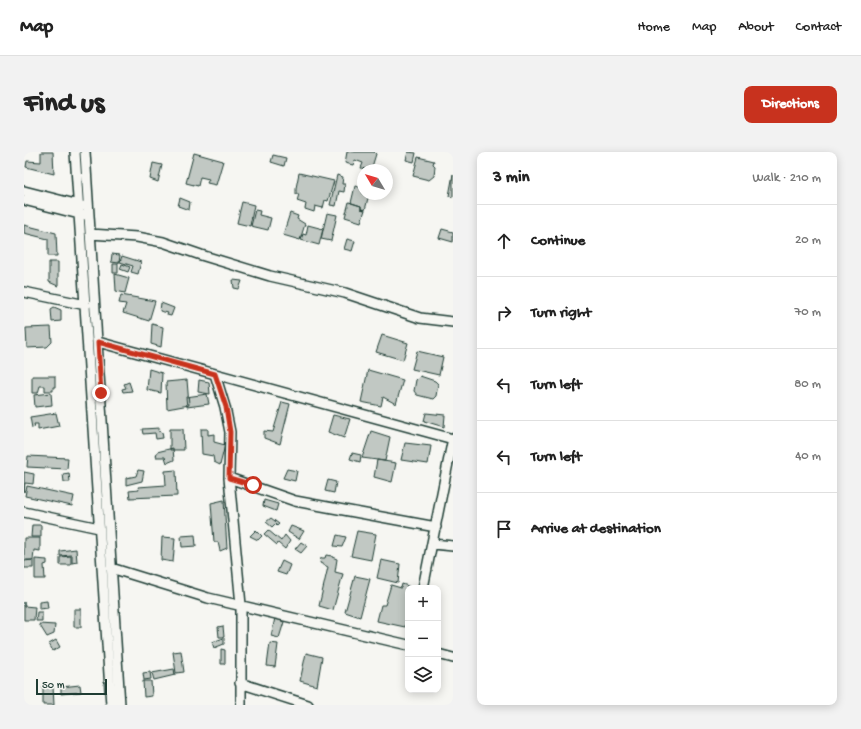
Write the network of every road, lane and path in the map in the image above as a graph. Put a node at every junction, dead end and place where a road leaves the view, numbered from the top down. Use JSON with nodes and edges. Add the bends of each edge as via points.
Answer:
{"nodes":[{"id":1,"x":75,"y":152,"type":"edge"},
{"id":2,"x":85,"y":152,"type":"edge"},
{"id":3,"x":24,"y":191,"type":"edge"},
{"id":4,"x":24,"y":200,"type":"edge"},
{"id":5,"x":78,"y":210,"type":"junction"},
{"id":6,"x":89,"y":212,"type":"junction"},
{"id":7,"x":90,"y":234,"type":"junction"},
{"id":8,"x":24,"y":292,"type":"edge"},
{"id":9,"x":86,"y":305,"type":"junction"},
{"id":10,"x":453,"y":322,"type":"edge"},
{"id":11,"x":98,"y":342,"type":"junction"},
{"id":12,"x":215,"y":374,"type":"junction"},
{"id":13,"x":453,"y":439,"type":"edge"},
{"id":14,"x":229,"y":478,"type":"junction"},
{"id":15,"x":24,"y":512,"type":"edge"},
{"id":16,"x":436,"y":527,"type":"junction"},
{"id":17,"x":98,"y":528,"type":"junction"},
{"id":18,"x":433,"y":544,"type":"junction"},
{"id":19,"x":453,"y":546,"type":"edge"},
{"id":20,"x":111,"y":568,"type":"junction"},
{"id":21,"x":424,"y":585,"type":"edge"},
{"id":22,"x":241,"y":605,"type":"junction"},
{"id":23,"x":405,"y":644,"type":"edge"},
{"id":24,"x":441,"y":655,"type":"edge"},
{"id":25,"x":453,"y":658,"type":"edge"},
{"id":26,"x":240,"y":683,"type":"junction"},
{"id":27,"x":111,"y":705,"type":"edge"},
{"id":28,"x":120,"y":705,"type":"edge"},
{"id":29,"x":240,"y":705,"type":"edge"},
{"id":30,"x":308,"y":705,"type":"edge"}],
"edges":[{"from":1,"to":5,"type":"street"},
{"from":2,"to":6,"type":"street"},
{"from":3,"to":5,"type":"street"},
{"from":4,"to":5,"type":"street"},
{"from":5,"to":6,"type":"street"},
{"from":5,"to":9,"type":"street"},
{"from":6,"to":7,"type":"street"},
{"from":7,"to":10,"type":"street","via":[[136,237],[163,242],[270,276],[345,294],[420,318]]},
{"from":7,"to":11,"type":"street"},
{"from":8,"to":9,"type":"street"},
{"from":9,"to":17,"type":"street"},
{"from":11,"to":12,"type":"street"},
{"from":11,"to":20,"type":"street"},
{"from":12,"to":13,"type":"street"},
{"from":12,"to":14,"type":"street","via":[[226,407],[230,432]]},
{"from":13,"to":16,"type":"street"},
{"from":14,"to":16,"type":"street","via":[[296,501]]},
{"from":14,"to":22,"type":"street"},
{"from":15,"to":17,"type":"street"},
{"from":16,"to":18,"type":"street"},
{"from":17,"to":27,"type":"street"},
{"from":18,"to":19,"type":"street"},
{"from":18,"to":21,"type":"street"},
{"from":20,"to":22,"type":"street","via":[[201,596]]},
{"from":20,"to":28,"type":"street"},
{"from":22,"to":23,"type":"street"},
{"from":22,"to":26,"type":"street"},
{"from":24,"to":25,"type":"street"},
{"from":26,"to":29,"type":"street"},
{"from":26,"to":30,"type":"street"}]}
